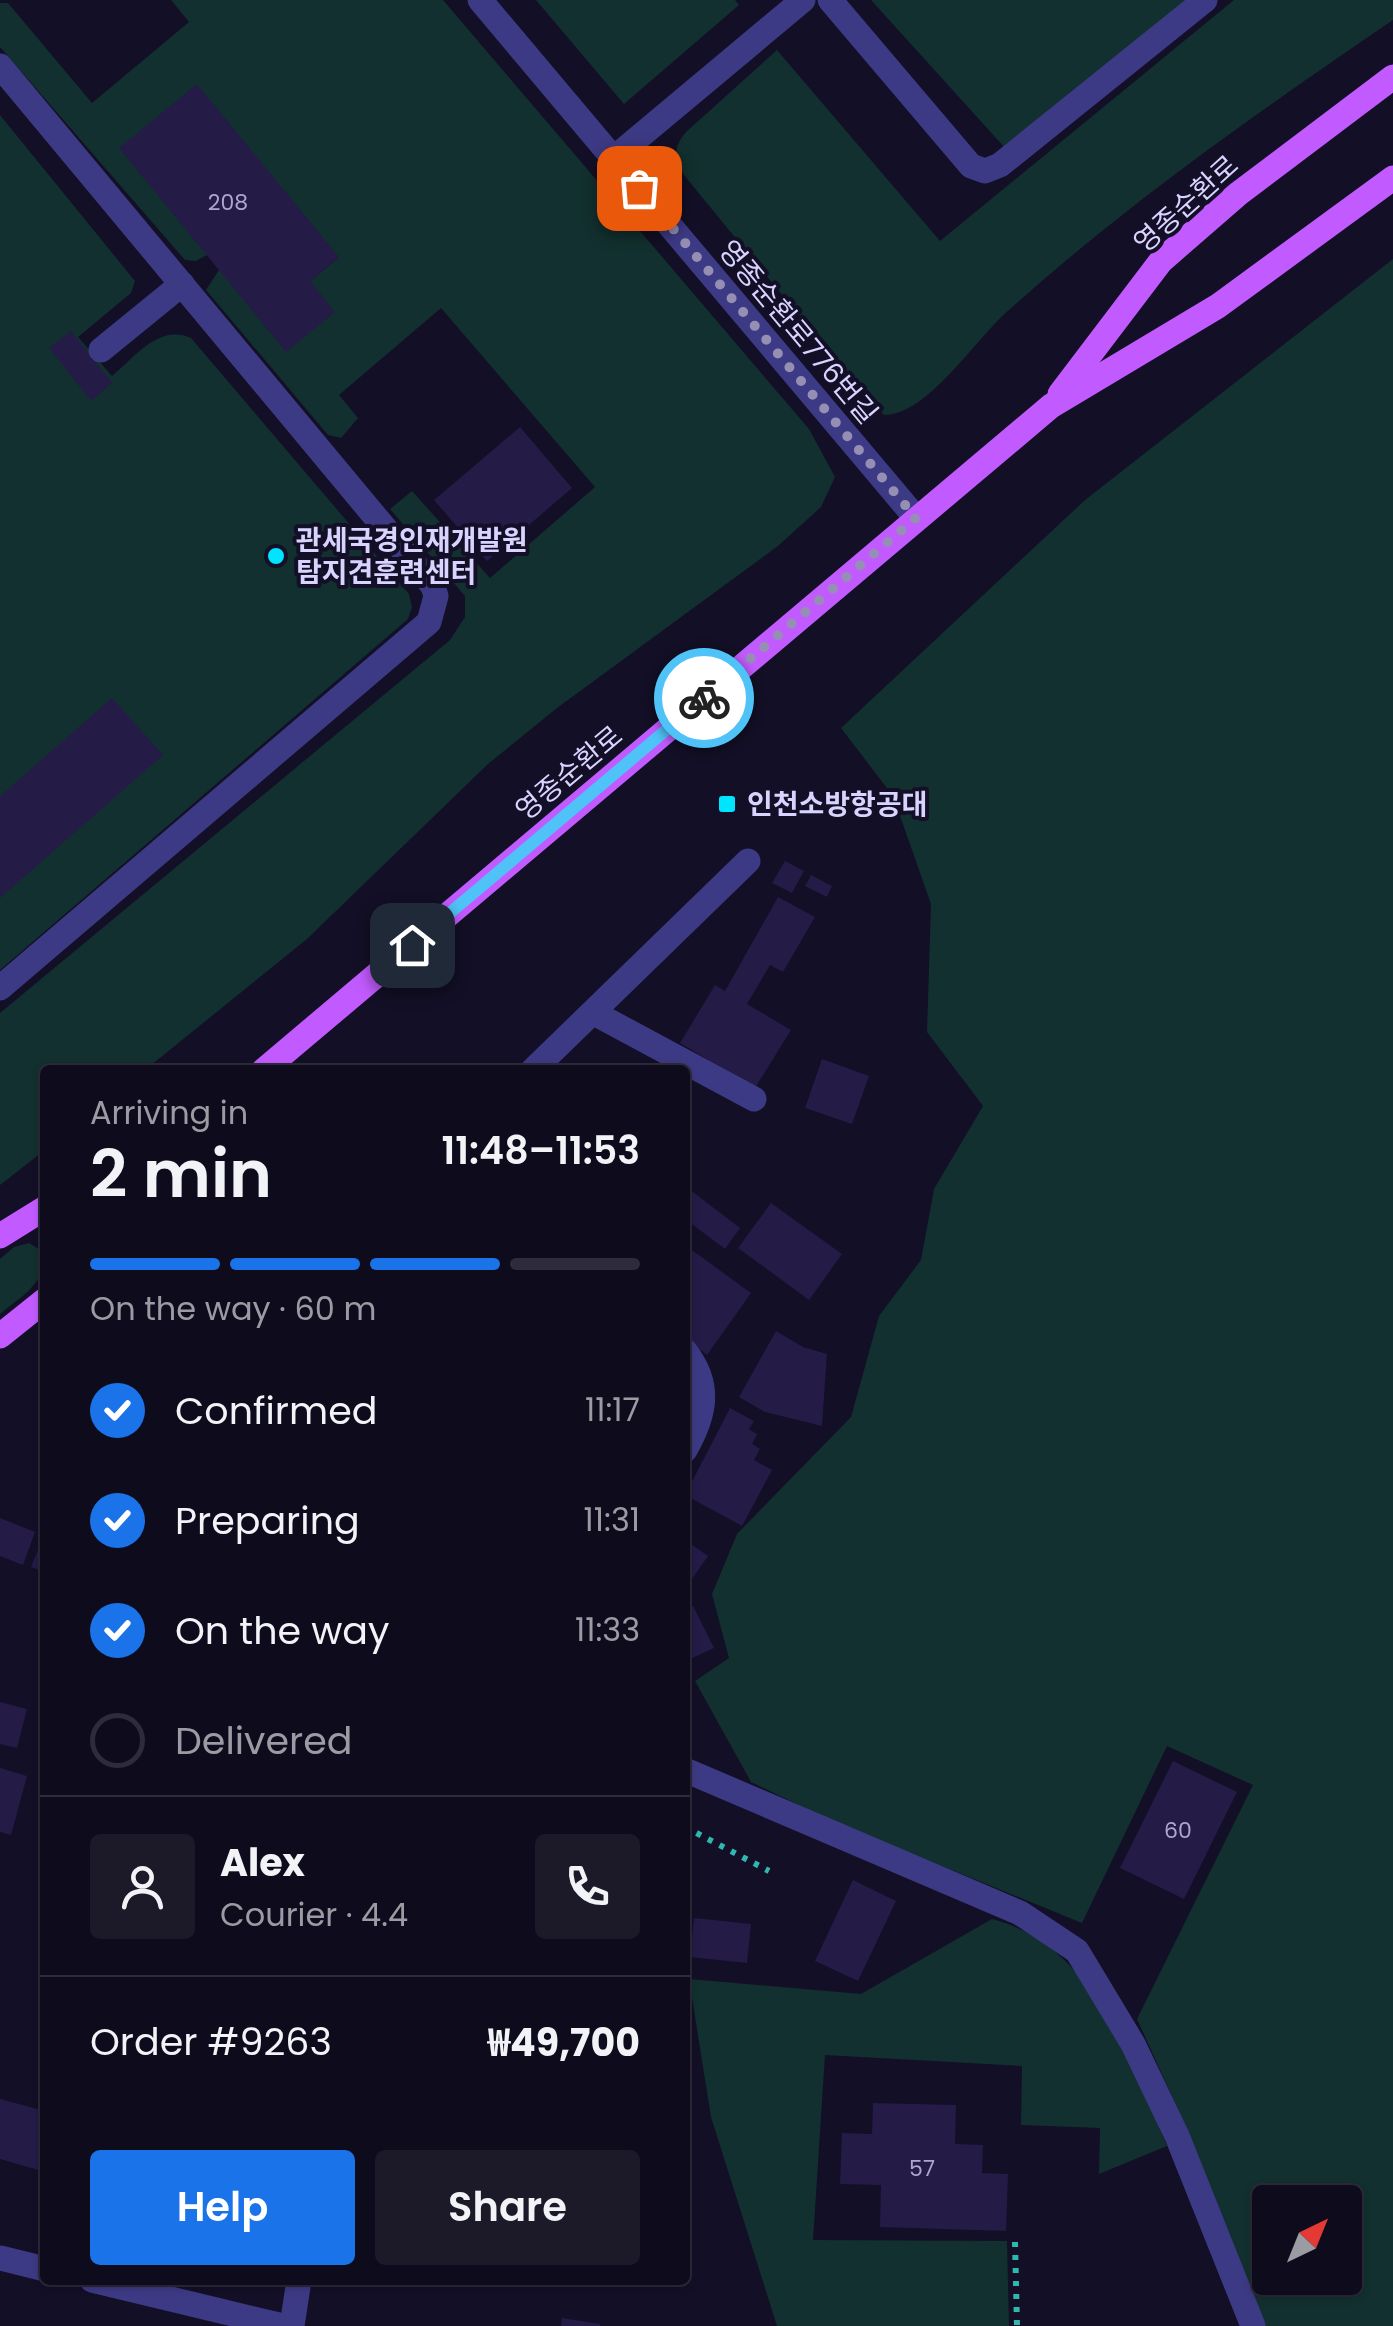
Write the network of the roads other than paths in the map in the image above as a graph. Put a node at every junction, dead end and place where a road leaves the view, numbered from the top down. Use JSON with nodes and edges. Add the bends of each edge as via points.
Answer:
{"nodes":[{"id":1,"x":480,"y":0,"type":"edge"},
{"id":2,"x":803,"y":0,"type":"edge"},
{"id":3,"x":830,"y":0,"type":"edge"},
{"id":4,"x":1205,"y":0,"type":"edge"},
{"id":5,"x":0,"y":66,"type":"edge"},
{"id":6,"x":1393,"y":76,"type":"edge"},
{"id":7,"x":614,"y":158,"type":"junction"},
{"id":8,"x":1393,"y":178,"type":"edge"},
{"id":9,"x":182,"y":284,"type":"junction"},
{"id":10,"x":101,"y":350,"type":"dead end"},
{"id":11,"x":1050,"y":406,"type":"junction"},
{"id":12,"x":916,"y":518,"type":"junction"},
{"id":13,"x":748,"y":861,"type":"dead end"},
{"id":14,"x":0,"y":988,"type":"edge"},
{"id":15,"x":594,"y":1013,"type":"junction"},
{"id":16,"x":270,"y":1065,"type":"edge"},
{"id":17,"x":538,"y":1065,"type":"edge"},
{"id":18,"x":754,"y":1099,"type":"dead end"},
{"id":19,"x":40,"y":1211,"type":"edge"},
{"id":20,"x":0,"y":1236,"type":"edge"},
{"id":21,"x":40,"y":1304,"type":"edge"},
{"id":22,"x":0,"y":1336,"type":"edge"},
{"id":23,"x":690,"y":1359,"type":"edge"},
{"id":24,"x":690,"y":1441,"type":"edge"},
{"id":25,"x":690,"y":1772,"type":"edge"},
{"id":26,"x":0,"y":2258,"type":"edge"},
{"id":27,"x":40,"y":2268,"type":"edge"},
{"id":28,"x":113,"y":2285,"type":"edge"},
{"id":29,"x":298,"y":2285,"type":"edge"},
{"id":30,"x":283,"y":2326,"type":"edge"},
{"id":31,"x":292,"y":2326,"type":"edge"},
{"id":32,"x":1253,"y":2326,"type":"edge"}],
"edges":[{"from":1,"to":7,"type":"street","name":"영종순환로776번길"},
{"from":2,"to":7,"type":"street"},
{"from":3,"to":4,"type":"street","via":[[971,166],[986,172]]},
{"from":5,"to":9,"type":"street"},
{"from":6,"to":11,"type":"main road","name":"영종순환로","via":[[1161,261]]},
{"from":7,"to":12,"type":"street","name":"영종순환로776번길"},
{"from":8,"to":11,"type":"main road","name":"영종순환로","via":[[1218,306]]},
{"from":9,"to":10,"type":"street"},
{"from":9,"to":14,"type":"street","via":[[433,586],[435,608],[428,622]]},
{"from":11,"to":12,"type":"main road","name":"영종순환로"},
{"from":12,"to":16,"type":"main road","name":"영종순환로"},
{"from":13,"to":15,"type":"street"},
{"from":15,"to":17,"type":"street"},
{"from":15,"to":18,"type":"street"},
{"from":19,"to":20,"type":"main road"},
{"from":21,"to":22,"type":"main road"},
{"from":23,"to":24,"type":"street","via":[[702,1376],[705,1400]]},
{"from":25,"to":32,"type":"street","via":[[1020,1913],[1078,1952],[1134,2044]]},
{"from":26,"to":27,"type":"street"},
{"from":28,"to":30,"type":"street"},
{"from":29,"to":31,"type":"street"}]}
